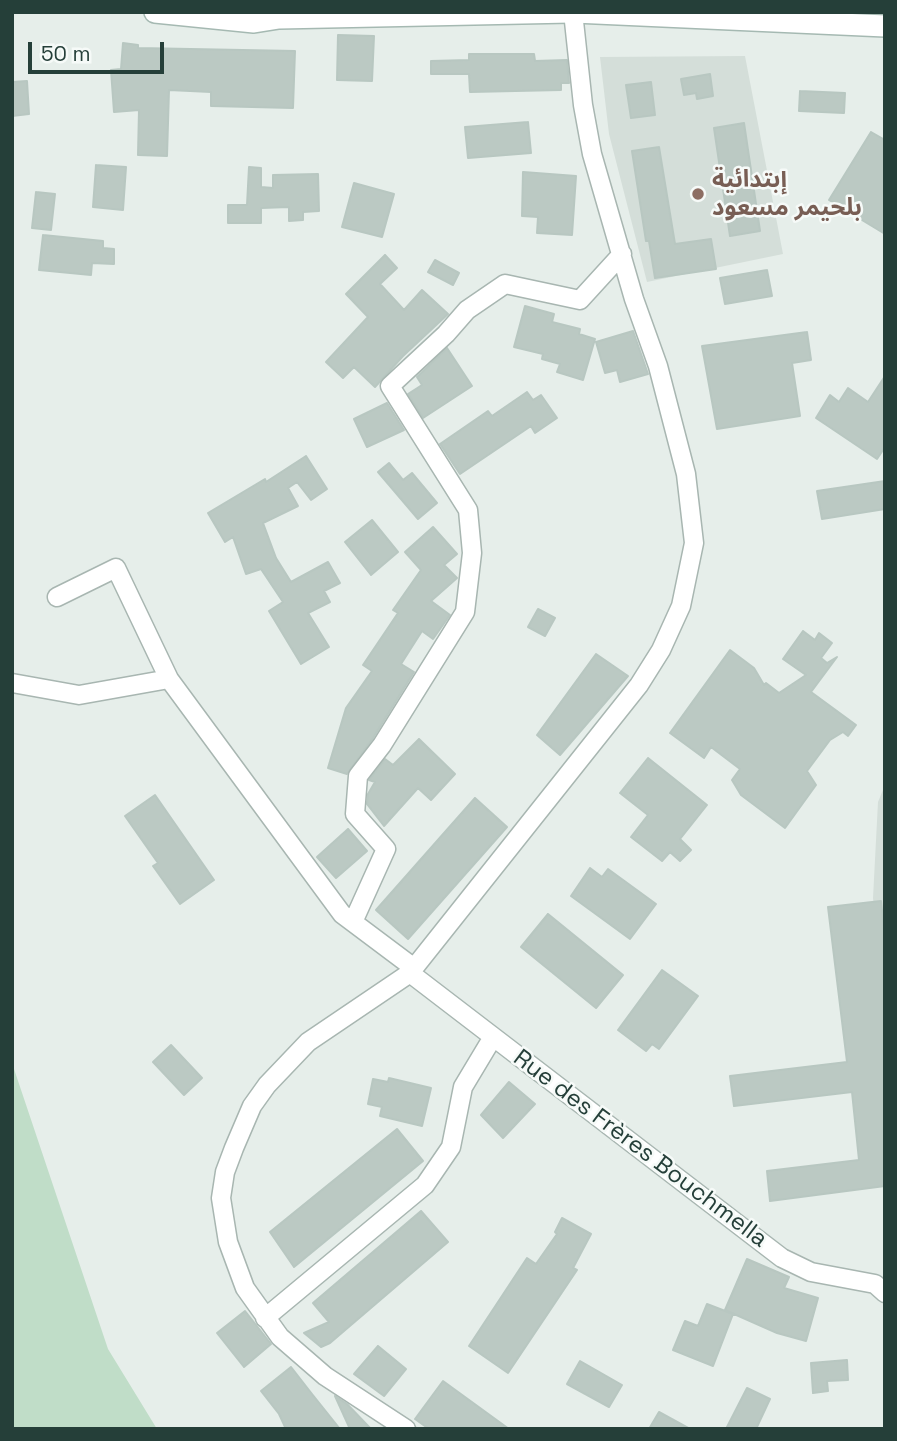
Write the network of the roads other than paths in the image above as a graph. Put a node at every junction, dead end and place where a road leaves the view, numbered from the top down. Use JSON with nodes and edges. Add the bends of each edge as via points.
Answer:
{"nodes":[{"id":1,"x":155,"y":12,"type":"edge"},
{"id":2,"x":572,"y":12,"type":"edge"},
{"id":3,"x":454,"y":13,"type":"edge"},
{"id":4,"x":222,"y":15,"type":"edge"},
{"id":5,"x":254,"y":17,"type":"edge"},
{"id":6,"x":885,"y":26,"type":"edge"},
{"id":7,"x":622,"y":254,"type":"junction"},
{"id":8,"x":57,"y":597,"type":"dead end"},
{"id":9,"x":169,"y":679,"type":"junction"},
{"id":10,"x":12,"y":683,"type":"edge"},
{"id":11,"x":353,"y":922,"type":"junction"},
{"id":12,"x":412,"y":970,"type":"junction"},
{"id":13,"x":493,"y":1037,"type":"junction"},
{"id":14,"x":885,"y":1293,"type":"edge"},
{"id":15,"x":265,"y":1318,"type":"junction"},
{"id":16,"x":406,"y":1429,"type":"edge"}],
"edges":[{"from":1,"to":4,"type":"main road"},
{"from":2,"to":3,"type":"main road"},
{"from":2,"to":6,"type":"main road"},
{"from":2,"to":7,"type":"street","via":[[588,132]]},
{"from":3,"to":5,"type":"main road"},
{"from":4,"to":5,"type":"main road"},
{"from":7,"to":11,"type":"street","via":[[579,300],[505,284],[467,310],[390,386],[468,510],[472,553],[465,612],[358,776],[355,814],[386,849]]},
{"from":7,"to":12,"type":"street","via":[[674,421],[690,495],[694,543],[681,606],[639,685]]},
{"from":8,"to":9,"type":"street","name":"Rue des Frères Bouchmella","via":[[116,568]]},
{"from":9,"to":10,"type":"street","via":[[79,695]]},
{"from":9,"to":11,"type":"street","name":"Rue des Frères Bouchmella","via":[[342,914]]},
{"from":11,"to":12,"type":"street","name":"Rue des Frères Bouchmella"},
{"from":12,"to":13,"type":"street","name":"Rue des Frères Bouchmella"},
{"from":12,"to":15,"type":"street","via":[[286,1062],[253,1106],[234,1147],[221,1198],[223,1219],[245,1287]]},
{"from":13,"to":14,"type":"street","name":"Rue des Frères Bouchmella","via":[[782,1258],[823,1275],[875,1284]]},
{"from":13,"to":15,"type":"street","via":[[463,1087],[451,1147],[425,1185]]},
{"from":15,"to":16,"type":"street","via":[[325,1376]]}]}
